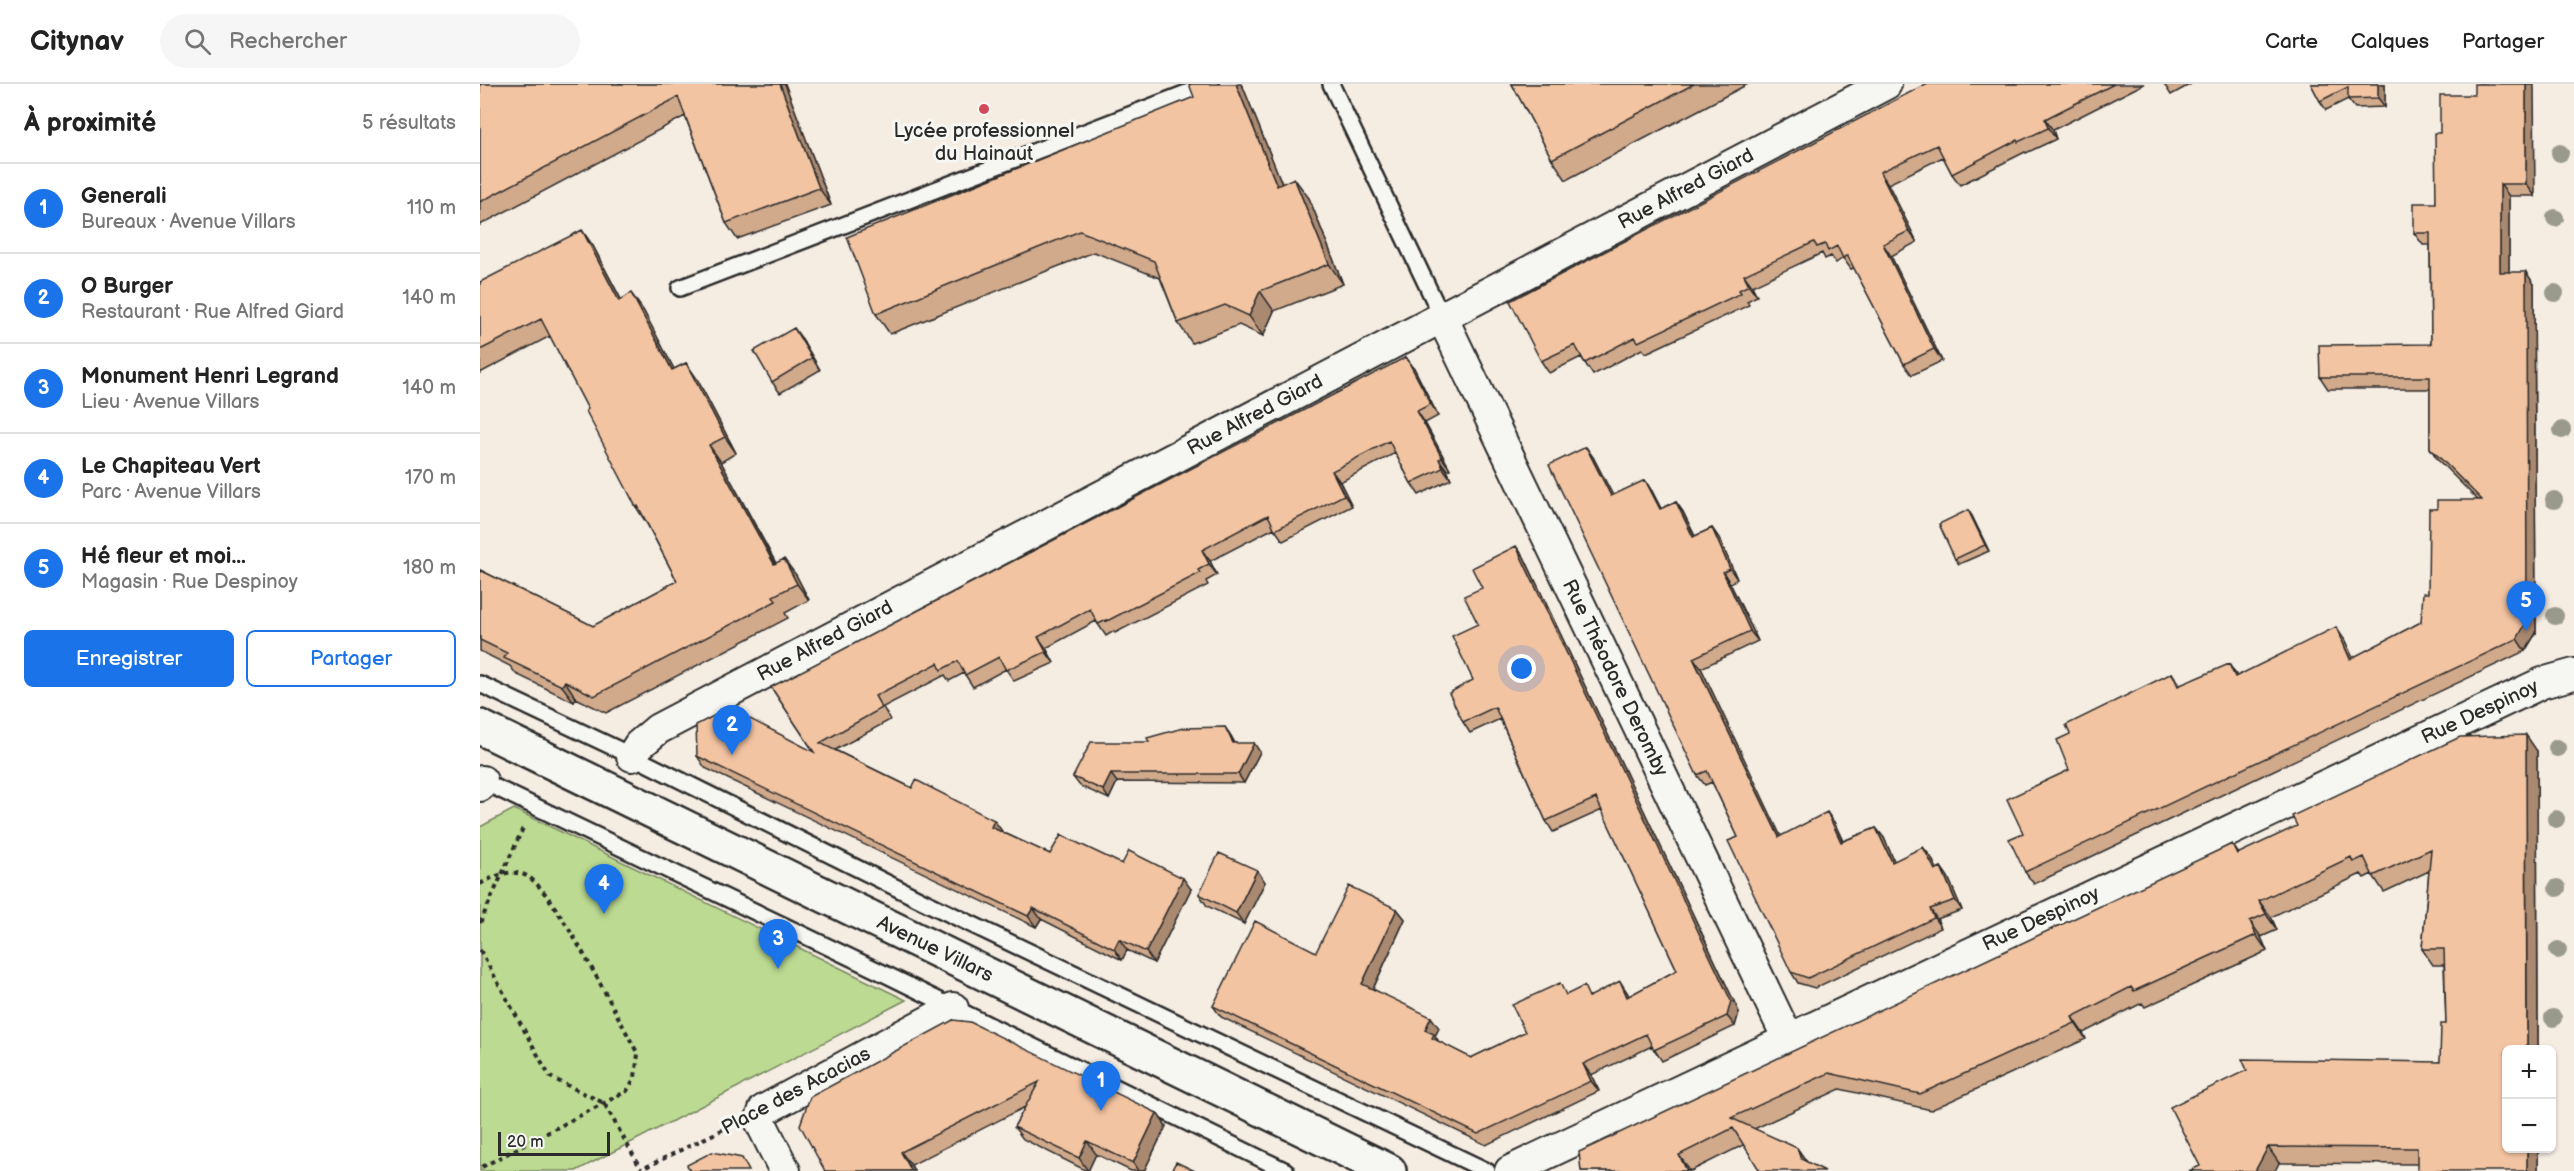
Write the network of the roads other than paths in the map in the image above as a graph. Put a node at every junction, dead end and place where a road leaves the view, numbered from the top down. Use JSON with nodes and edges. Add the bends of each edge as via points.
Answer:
{"nodes":[{"id":1,"x":1210,"y":84,"type":"edge"},
{"id":2,"x":1331,"y":84,"type":"edge"},
{"id":3,"x":1887,"y":84,"type":"edge"},
{"id":4,"x":680,"y":288,"type":"dead end"},
{"id":5,"x":1442,"y":317,"type":"junction"},
{"id":6,"x":2574,"y":674,"type":"edge"},
{"id":7,"x":480,"y":684,"type":"edge"},
{"id":8,"x":480,"y":727,"type":"edge"},
{"id":9,"x":632,"y":756,"type":"junction"},
{"id":10,"x":481,"y":782,"type":"edge"},
{"id":11,"x":953,"y":1008,"type":"junction"},
{"id":12,"x":1788,"y":1039,"type":"junction"},
{"id":13,"x":785,"y":1171,"type":"edge"},
{"id":14,"x":1286,"y":1171,"type":"edge"},
{"id":15,"x":1389,"y":1171,"type":"edge"},
{"id":16,"x":1487,"y":1171,"type":"edge"},
{"id":17,"x":1510,"y":1171,"type":"edge"}],
"edges":[{"from":1,"to":4,"type":"lane"},
{"from":2,"to":5,"type":"lane"},
{"from":3,"to":5,"type":"street","name":"Rue Alfred Giard"},
{"from":5,"to":9,"type":"street","name":"Rue Alfred Giard","via":[[658,729]]},
{"from":5,"to":12,"type":"street","name":"Rue Théodore Deromby"},
{"from":6,"to":12,"type":"street","name":"Rue Despinoy","via":[[2542,682]]},
{"from":7,"to":9,"type":"lane"},
{"from":8,"to":15,"type":"main road","name":"Avenue Villars"},
{"from":9,"to":16,"type":"lane","via":[[923,901]]},
{"from":10,"to":11,"type":"lane"},
{"from":11,"to":13,"type":"street","name":"Place des Acacias","via":[[764,1110],[760,1121]]},
{"from":11,"to":14,"type":"lane"},
{"from":12,"to":17,"type":"street","name":"Rue Despinoy"}]}
